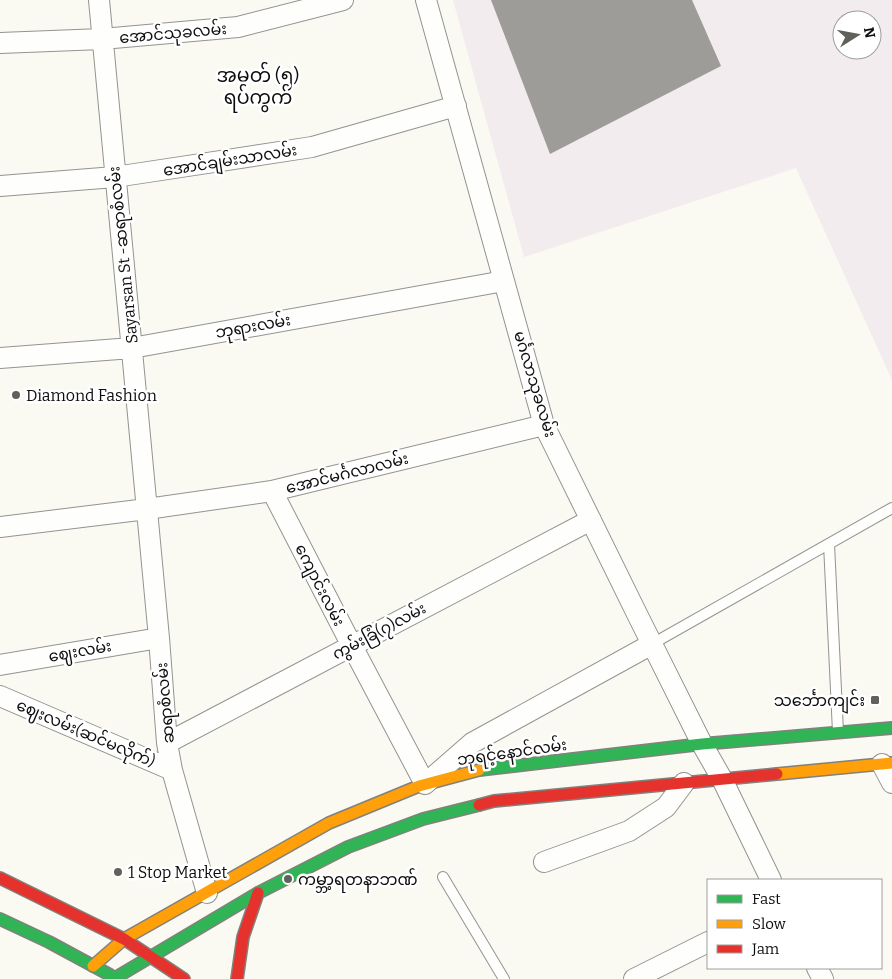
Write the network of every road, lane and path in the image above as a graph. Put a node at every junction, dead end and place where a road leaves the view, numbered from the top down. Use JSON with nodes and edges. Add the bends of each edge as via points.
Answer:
{"nodes":[{"id":1,"x":99,"y":0,"type":"edge"},
{"id":2,"x":343,"y":0,"type":"edge"},
{"id":3,"x":426,"y":0,"type":"edge"},
{"id":4,"x":102,"y":39,"type":"junction"},
{"id":5,"x":0,"y":43,"type":"edge"},
{"id":6,"x":456,"y":106,"type":"junction"},
{"id":7,"x":115,"y":177,"type":"junction"},
{"id":8,"x":0,"y":186,"type":"edge"},
{"id":9,"x":504,"y":281,"type":"junction"},
{"id":10,"x":132,"y":348,"type":"junction"},
{"id":11,"x":0,"y":358,"type":"edge"},
{"id":12,"x":544,"y":425,"type":"junction"},
{"id":13,"x":272,"y":491,"type":"junction"},
{"id":14,"x":892,"y":508,"type":"edge"},
{"id":15,"x":147,"y":509,"type":"junction"},
{"id":16,"x":591,"y":520,"type":"junction"},
{"id":17,"x":0,"y":527,"type":"edge"},
{"id":18,"x":829,"y":544,"type":"junction"},
{"id":19,"x":160,"y":638,"type":"junction"},
{"id":20,"x":652,"y":644,"type":"junction"},
{"id":21,"x":352,"y":646,"type":"junction"},
{"id":22,"x":0,"y":665,"type":"edge"},
{"id":23,"x":0,"y":696,"type":"edge"},
{"id":24,"x":892,"y":728,"type":"edge"},
{"id":25,"x":838,"y":733,"type":"junction"},
{"id":26,"x":167,"y":743,"type":"junction"},
{"id":27,"x":702,"y":744,"type":"junction"},
{"id":28,"x":875,"y":762,"type":"edge"},
{"id":29,"x":172,"y":770,"type":"junction"},
{"id":30,"x":722,"y":779,"type":"junction"},
{"id":31,"x":684,"y":783,"type":"junction"},
{"id":32,"x":892,"y":783,"type":"edge"},
{"id":33,"x":425,"y":784,"type":"junction"},
{"id":34,"x":544,"y":862,"type":"dead end"},
{"id":35,"x":443,"y":877,"type":"dead end"},
{"id":36,"x":0,"y":878,"type":"edge"},
{"id":37,"x":771,"y":879,"type":"edge"},
{"id":38,"x":208,"y":893,"type":"junction"},
{"id":39,"x":258,"y":893,"type":"junction"},
{"id":40,"x":0,"y":919,"type":"edge"},
{"id":41,"x":124,"y":939,"type":"junction"},
{"id":42,"x":707,"y":942,"type":"edge"},
{"id":43,"x":148,"y":957,"type":"junction"},
{"id":44,"x":93,"y":966,"type":"junction"},
{"id":45,"x":116,"y":978,"type":"edge"},
{"id":46,"x":184,"y":979,"type":"edge"},
{"id":47,"x":236,"y":979,"type":"edge"},
{"id":48,"x":504,"y":979,"type":"edge"},
{"id":49,"x":634,"y":979,"type":"edge"}],
"edges":[{"from":1,"to":4,"type":"street","name":"Sayarsan St -ဆရာစံလမ်း"},
{"from":2,"to":4,"type":"street","name":"အောင်သုခလမ်း","via":[[238,27]]},
{"from":3,"to":6,"type":"street","name":"မင်္ဂလာသုခလမ်း"},
{"from":4,"to":5,"type":"street","name":"အောင်သုခလမ်း"},
{"from":4,"to":7,"type":"street","name":"Sayarsan St -ဆရာစံလမ်း"},
{"from":6,"to":7,"type":"street","name":"အောင်ချမ်းသာလမ်း","via":[[312,147]]},
{"from":6,"to":9,"type":"street","name":"မင်္ဂလာသုခလမ်း"},
{"from":7,"to":8,"type":"street","name":"အောင်ချမ်းသာလမ်း"},
{"from":7,"to":10,"type":"street","name":"Sayarsan St -ဆရာစံလမ်း"},
{"from":9,"to":10,"type":"street","name":"ဘုရားလမ်း"},
{"from":9,"to":12,"type":"street","name":"မင်္ဂလာသုခလမ်း"},
{"from":10,"to":11,"type":"street","name":"ဘုရားလမ်း"},
{"from":10,"to":15,"type":"street","name":"Sayarsan St -ဆရာစံလမ်း"},
{"from":12,"to":13,"type":"street","name":"အောင်မင်္ဂလာလမ်း"},
{"from":12,"to":16,"type":"street","name":"မင်္ဂလာသုခလမ်း"},
{"from":13,"to":15,"type":"street","name":"အောင်မင်္ဂလာလမ်း"},
{"from":13,"to":21,"type":"street","name":"ကျောင်းလမ်း"},
{"from":14,"to":18,"type":"lane"},
{"from":15,"to":17,"type":"street","name":"အောင်မင်္ဂလာလမ်း"},
{"from":15,"to":19,"type":"street","name":"ဆရာစံလမ်း"},
{"from":16,"to":20,"type":"street","name":"မင်္ဂလာသုခလမ်း"},
{"from":16,"to":21,"type":"street","name":"ကွမ်းခြံ(၇)လမ်း"},
{"from":18,"to":20,"type":"lane"},
{"from":18,"to":25,"type":"lane"},
{"from":19,"to":22,"type":"street","name":"ဈေးလမ်း"},
{"from":19,"to":26,"type":"street","name":"ဆရာစံလမ်း"},
{"from":20,"to":27,"type":"street","name":"မင်္ဂလာသုခလမ်း"},
{"from":20,"to":33,"type":"street","via":[[472,743]]},
{"from":21,"to":26,"type":"street","name":"ကွမ်းခြံ(၇)လမ်း"},
{"from":21,"to":33,"type":"street","name":"ကျောင်းလမ်း"},
{"from":23,"to":29,"type":"street","name":"ဈေးလမ်း(ဆင်မလိုက်)"},
{"from":24,"to":25,"type":"main road","name":"ဘုရင့်နောင်လမ်း","via":[[861,735]]},
{"from":25,"to":27,"type":"main road","name":"ဘုရင့်နောင်လမ်း"},
{"from":26,"to":29,"type":"street","name":"ဆရာစံလမ်း"},
{"from":27,"to":30,"type":"street","name":"မင်္ဂလာသုခလမ်း"},
{"from":27,"to":33,"type":"main road","name":"ဘုရင့်နောင်လမ်း","via":[[483,769]]},
{"from":28,"to":30,"type":"main road"},
{"from":28,"to":32,"type":"street"},
{"from":29,"to":38,"type":"street","name":"ဆရာစံလမ်း"},
{"from":30,"to":31,"type":"main road"},
{"from":30,"to":37,"type":"street","name":"မင်္ဂလာသုခလမ်း"},
{"from":31,"to":34,"type":"street","via":[[666,807],[629,831]]},
{"from":31,"to":39,"type":"main road","via":[[494,801],[439,815],[348,847]]},
{"from":33,"to":38,"type":"main road","name":"ဘုရင့်နောင်လမ်း","via":[[329,823]]},
{"from":35,"to":48,"type":"lane"},
{"from":36,"to":41,"type":"main road"},
{"from":38,"to":41,"type":"main road","name":"ဘုရင့်နောင်လမ်း"},
{"from":39,"to":43,"type":"main road"},
{"from":39,"to":47,"type":"main road","via":[[243,937]]},
{"from":40,"to":44,"type":"main road"},
{"from":41,"to":43,"type":"main road"},
{"from":41,"to":44,"type":"main road","name":"ဘုရင့်နောင်လမ်း"},
{"from":42,"to":49,"type":"street"},
{"from":43,"to":45,"type":"main road"},
{"from":43,"to":46,"type":"main road"},
{"from":44,"to":45,"type":"main road"}]}
